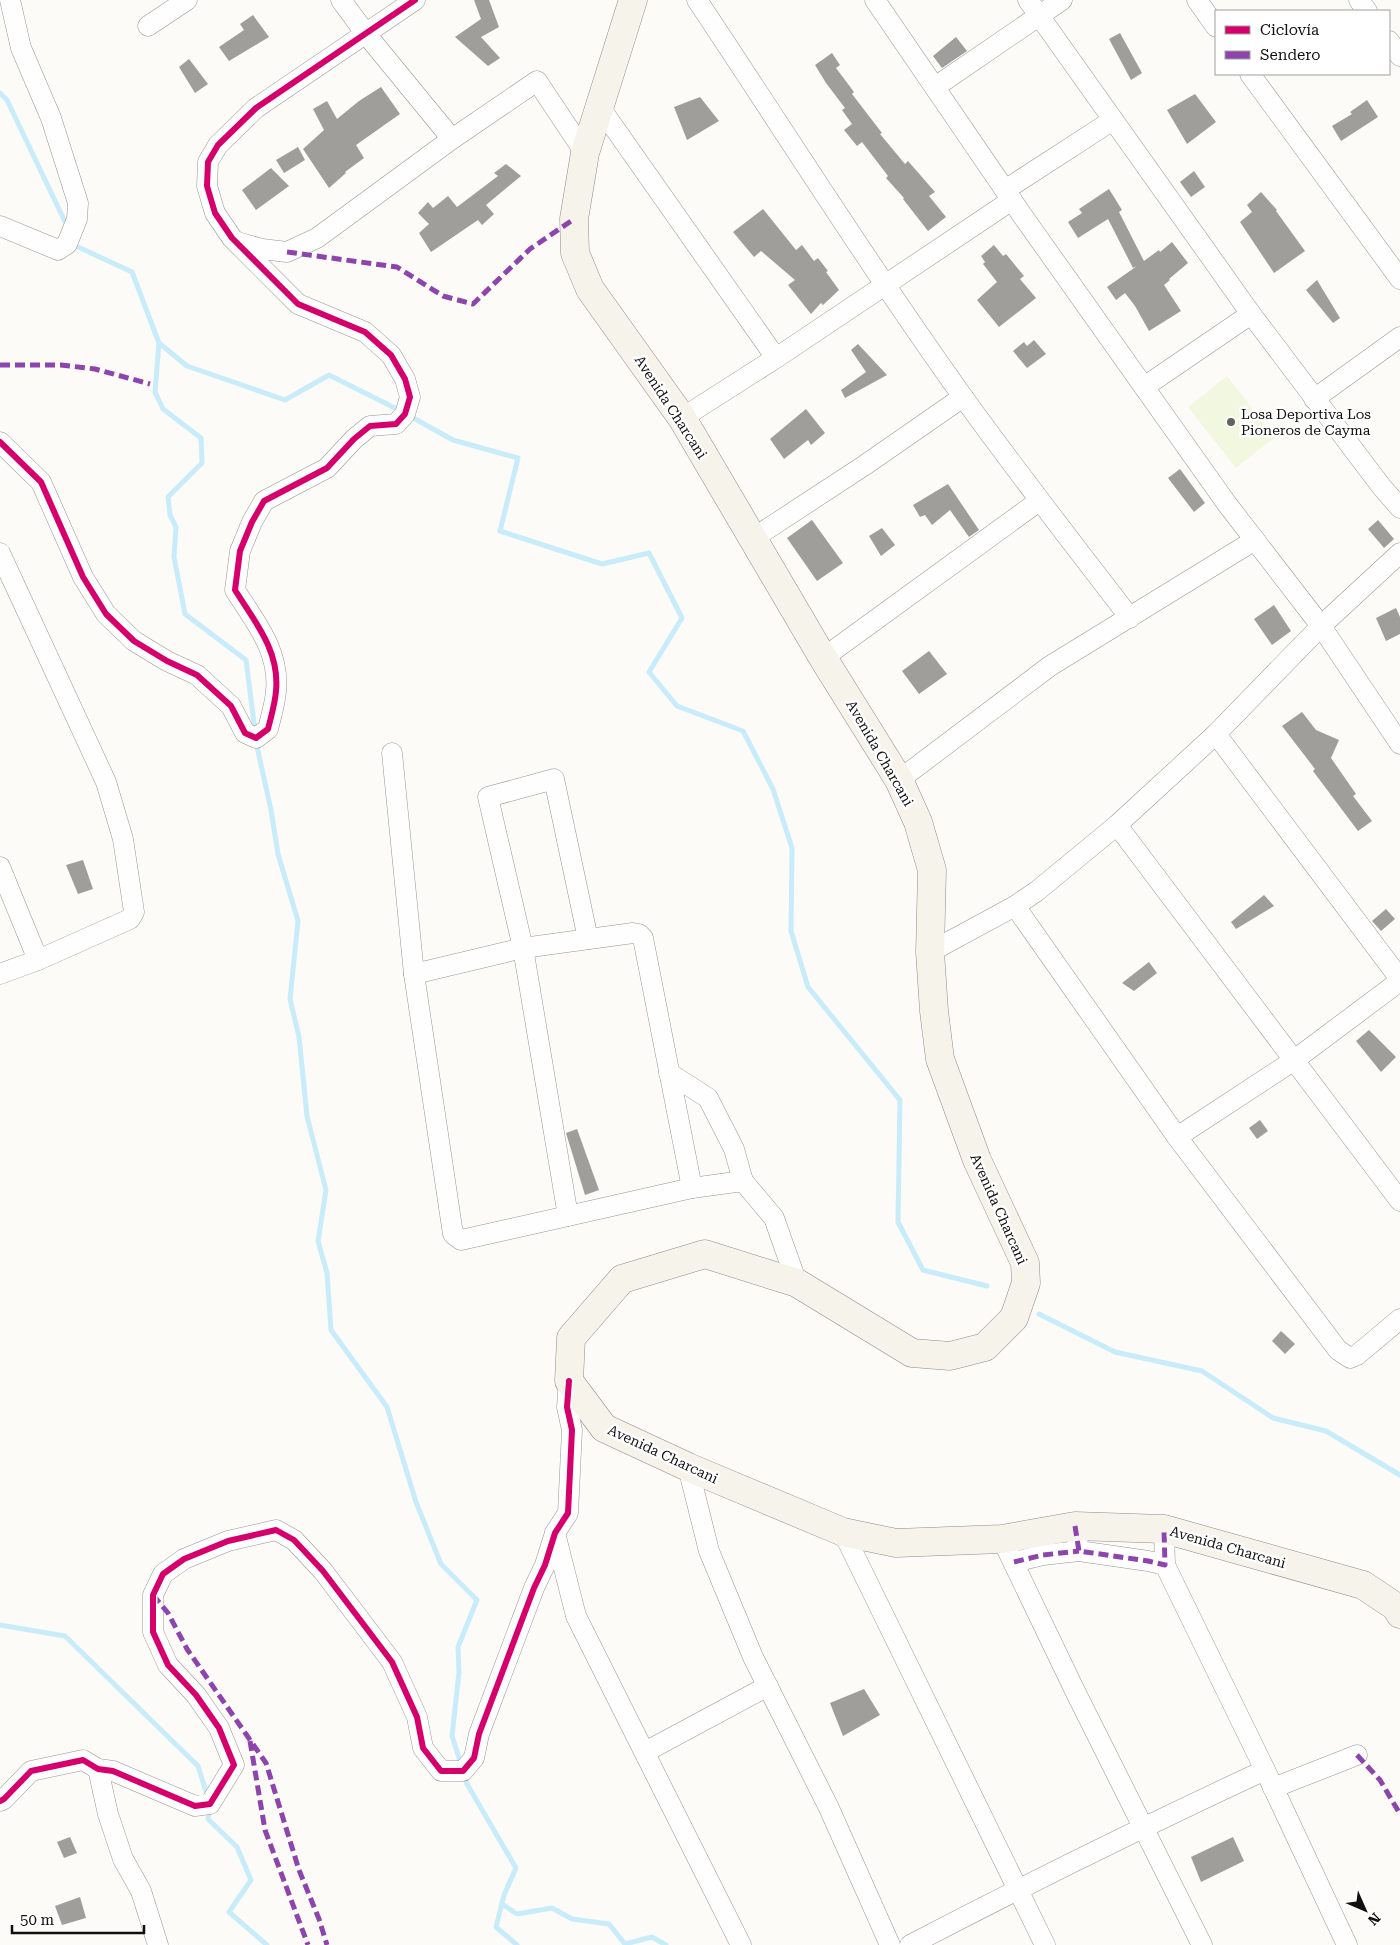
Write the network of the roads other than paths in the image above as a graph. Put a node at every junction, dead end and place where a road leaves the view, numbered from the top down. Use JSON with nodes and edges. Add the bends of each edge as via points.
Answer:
{"nodes":[{"id":1,"x":10,"y":0,"type":"edge"},
{"id":2,"x":187,"y":0,"type":"edge"},
{"id":3,"x":341,"y":0,"type":"edge"},
{"id":4,"x":415,"y":0,"type":"edge"},
{"id":5,"x":633,"y":0,"type":"edge"},
{"id":6,"x":697,"y":0,"type":"edge"},
{"id":7,"x":874,"y":0,"type":"edge"},
{"id":8,"x":1062,"y":0,"type":"edge"},
{"id":9,"x":1197,"y":0,"type":"edge"},
{"id":10,"x":1034,"y":8,"type":"edge"},
{"id":11,"x":148,"y":26,"type":"dead end"},
{"id":12,"x":1215,"y":26,"type":"edge"},
{"id":13,"x":366,"y":34,"type":"junction"},
{"id":14,"x":1390,"y":42,"type":"edge"},
{"id":15,"x":1400,"y":56,"type":"edge"},
{"id":16,"x":1251,"y":75,"type":"edge"},
{"id":17,"x":935,"y":88,"type":"junction"},
{"id":18,"x":599,"y":106,"type":"junction"},
{"id":19,"x":1113,"y":120,"type":"junction"},
{"id":20,"x":452,"y":140,"type":"junction"},
{"id":21,"x":585,"y":153,"type":"junction"},
{"id":22,"x":1008,"y":195,"type":"junction"},
{"id":23,"x":0,"y":226,"type":"edge"},
{"id":24,"x":236,"y":242,"type":"junction"},
{"id":25,"x":1400,"y":279,"type":"edge"},
{"id":26,"x":884,"y":284,"type":"junction"},
{"id":27,"x":1251,"y":314,"type":"junction"},
{"id":28,"x":1400,"y":337,"type":"edge"},
{"id":29,"x":776,"y":358,"type":"junction"},
{"id":30,"x":1144,"y":386,"type":"junction"},
{"id":31,"x":963,"y":397,"type":"junction"},
{"id":32,"x":1314,"y":399,"type":"junction"},
{"id":33,"x":682,"y":418,"type":"junction"},
{"id":34,"x":0,"y":442,"type":"edge"},
{"id":35,"x":1040,"y":500,"type":"junction"},
{"id":36,"x":1400,"y":508,"type":"edge"},
{"id":37,"x":752,"y":538,"type":"junction"},
{"id":38,"x":1255,"y":540,"type":"junction"},
{"id":39,"x":1400,"y":553,"type":"edge"},
{"id":40,"x":0,"y":554,"type":"edge"},
{"id":41,"x":1130,"y":618,"type":"junction"},
{"id":42,"x":1321,"y":626,"type":"junction"},
{"id":43,"x":823,"y":658,"type":"junction"},
{"id":44,"x":1216,"y":734,"type":"junction"},
{"id":45,"x":1400,"y":744,"type":"edge"},
{"id":46,"x":392,"y":753,"type":"dead end"},
{"id":47,"x":898,"y":780,"type":"junction"},
{"id":48,"x":1117,"y":825,"type":"junction"},
{"id":49,"x":0,"y":867,"type":"edge"},
{"id":50,"x":1015,"y":906,"type":"junction"},
{"id":51,"x":588,"y":939,"type":"junction"},
{"id":52,"x":523,"y":948,"type":"junction"},
{"id":53,"x":930,"y":952,"type":"junction"},
{"id":54,"x":38,"y":960,"type":"junction"},
{"id":55,"x":0,"y":974,"type":"edge"},
{"id":56,"x":414,"y":974,"type":"junction"},
{"id":57,"x":1400,"y":980,"type":"edge"},
{"id":58,"x":1293,"y":1061,"type":"junction"},
{"id":59,"x":669,"y":1074,"type":"junction"},
{"id":60,"x":1177,"y":1137,"type":"junction"},
{"id":61,"x":744,"y":1181,"type":"junction"},
{"id":62,"x":692,"y":1188,"type":"junction"},
{"id":63,"x":1400,"y":1201,"type":"edge"},
{"id":64,"x":568,"y":1216,"type":"junction"},
{"id":65,"x":797,"y":1283,"type":"junction"},
{"id":66,"x":1400,"y":1319,"type":"edge"},
{"id":67,"x":569,"y":1381,"type":"junction"},
{"id":68,"x":688,"y":1467,"type":"junction"},
{"id":69,"x":1164,"y":1529,"type":"junction"},
{"id":70,"x":844,"y":1532,"type":"junction"},
{"id":71,"x":555,"y":1533,"type":"junction"},
{"id":72,"x":1077,"y":1539,"type":"junction"},
{"id":73,"x":1008,"y":1550,"type":"junction"},
{"id":74,"x":1165,"y":1565,"type":"junction"},
{"id":75,"x":1400,"y":1614,"type":"edge"},
{"id":76,"x":768,"y":1686,"type":"junction"},
{"id":77,"x":644,"y":1752,"type":"junction"},
{"id":78,"x":1357,"y":1755,"type":"dead end"},
{"id":79,"x":98,"y":1769,"type":"junction"},
{"id":80,"x":1269,"y":1779,"type":"junction"},
{"id":81,"x":0,"y":1801,"type":"edge"},
{"id":82,"x":1143,"y":1827,"type":"junction"},
{"id":83,"x":1017,"y":1889,"type":"junction"},
{"id":84,"x":158,"y":1945,"type":"edge"},
{"id":85,"x":741,"y":1945,"type":"edge"},
{"id":86,"x":890,"y":1945,"type":"edge"},
{"id":87,"x":910,"y":1945,"type":"edge"},
{"id":88,"x":1045,"y":1945,"type":"edge"},
{"id":89,"x":1202,"y":1945,"type":"edge"},
{"id":90,"x":1347,"y":1945,"type":"edge"}],
"edges":[{"from":1,"to":23,"type":"street","via":[[22,48],[51,118],[78,203],[77,219],[67,244],[58,250]]},
{"from":2,"to":11,"type":"street"},
{"from":3,"to":13,"type":"street"},
{"from":4,"to":13,"type":"street"},
{"from":5,"to":18,"type":"main road","name":"Avenida Charcani"},
{"from":6,"to":26,"type":"street"},
{"from":7,"to":17,"type":"street"},
{"from":8,"to":10,"type":"street"},
{"from":9,"to":12,"type":"street"},
{"from":10,"to":17,"type":"street"},
{"from":10,"to":19,"type":"street"},
{"from":13,"to":20,"type":"street"},
{"from":13,"to":24,"type":"street","via":[[256,108],[218,145],[208,162],[207,186],[215,213]]},
{"from":14,"to":15,"type":"street"},
{"from":16,"to":25,"type":"street"},
{"from":17,"to":22,"type":"street"},
{"from":18,"to":21,"type":"main road","name":"Avenida Charcani"},
{"from":18,"to":29,"type":"street"},
{"from":19,"to":22,"type":"street"},
{"from":19,"to":27,"type":"street"},
{"from":20,"to":21,"type":"street","via":[[537,81]]},
{"from":20,"to":24,"type":"street","via":[[317,238],[287,252]]},
{"from":21,"to":33,"type":"main road","name":"Avenida Charcani","via":[[574,219],[575,253],[590,289]]},
{"from":22,"to":26,"type":"street"},
{"from":22,"to":30,"type":"street"},
{"from":24,"to":34,"type":"street","via":[[298,304],[365,332],[391,355],[405,379],[410,397],[406,414],[396,424],[370,426],[327,468],[264,501],[246,536],[240,551],[235,590],[266,637],[275,664],[276,691],[268,729],[256,738],[245,733],[231,706],[197,675],[134,641],[106,614],[83,577],[41,482]]},
{"from":26,"to":29,"type":"street"},
{"from":26,"to":31,"type":"street"},
{"from":27,"to":30,"type":"street"},
{"from":27,"to":32,"type":"street"},
{"from":28,"to":32,"type":"street"},
{"from":29,"to":33,"type":"street"},
{"from":30,"to":38,"type":"street"},
{"from":31,"to":35,"type":"street"},
{"from":31,"to":37,"type":"street","via":[[865,466]]},
{"from":32,"to":36,"type":"street"},
{"from":33,"to":37,"type":"main road","name":"Avenida Charcani"},
{"from":35,"to":41,"type":"street"},
{"from":35,"to":43,"type":"street"},
{"from":37,"to":43,"type":"main road","name":"Avenida Charcani"},
{"from":38,"to":41,"type":"street"},
{"from":38,"to":42,"type":"street"},
{"from":39,"to":42,"type":"street"},
{"from":40,"to":54,"type":"street","via":[[106,782],[123,839],[134,903],[130,919]]},
{"from":41,"to":47,"type":"street","via":[[1050,666]]},
{"from":42,"to":44,"type":"street"},
{"from":42,"to":45,"type":"street"},
{"from":43,"to":47,"type":"main road","name":"Avenida Charcani"},
{"from":44,"to":48,"type":"street"},
{"from":44,"to":57,"type":"street"},
{"from":46,"to":56,"type":"street"},
{"from":47,"to":53,"type":"main road","name":"Avenida Charcani","via":[[918,822],[932,870]]},
{"from":48,"to":50,"type":"street"},
{"from":48,"to":58,"type":"street"},
{"from":49,"to":54,"type":"street"},
{"from":50,"to":53,"type":"street"},
{"from":50,"to":60,"type":"street"},
{"from":51,"to":52,"type":"street"},
{"from":51,"to":52,"type":"street","via":[[554,779],[488,796]]},
{"from":51,"to":59,"type":"street","via":[[633,932],[643,938]]},
{"from":52,"to":56,"type":"street"},
{"from":52,"to":64,"type":"street"},
{"from":53,"to":65,"type":"main road","name":"Avenida Charcani","via":[[940,1058],[977,1160],[1025,1263],[1026,1283],[1014,1318],[985,1348],[950,1356],[912,1353]]},
{"from":54,"to":55,"type":"street"},
{"from":56,"to":64,"type":"street","via":[[453,1234],[461,1240]]},
{"from":57,"to":58,"type":"street"},
{"from":58,"to":60,"type":"street"},
{"from":58,"to":63,"type":"street"},
{"from":59,"to":61,"type":"street","via":[[708,1098],[734,1149]]},
{"from":59,"to":62,"type":"street"},
{"from":60,"to":66,"type":"street","via":[[1338,1350],[1350,1358],[1357,1355]]},
{"from":61,"to":62,"type":"street"},
{"from":61,"to":65,"type":"street","via":[[774,1218]]},
{"from":62,"to":64,"type":"street"},
{"from":65,"to":67,"type":"main road","name":"Avenida Charcani","via":[[705,1254],[622,1279],[571,1338]]},
{"from":67,"to":68,"type":"main road","name":"Avenida Charcani","via":[[604,1428]]},
{"from":67,"to":71,"type":"street","via":[[567,1407],[572,1430],[568,1513]]},
{"from":68,"to":70,"type":"main road","name":"Avenida Charcani"},
{"from":68,"to":76,"type":"street","via":[[709,1550]]},
{"from":69,"to":72,"type":"main road","name":"Avenida Charcani"},
{"from":69,"to":74,"type":"street"},
{"from":69,"to":75,"type":"main road","name":"Avenida Charcani","via":[[1363,1586],[1396,1607]]},
{"from":70,"to":73,"type":"main road","name":"Avenida Charcani","via":[[896,1543]]},
{"from":70,"to":83,"type":"street"},
{"from":71,"to":77,"type":"street","via":[[576,1616]]},
{"from":71,"to":79,"type":"street","via":[[479,1734],[474,1758],[463,1771],[441,1771],[423,1748],[417,1717],[392,1662],[323,1571],[294,1540],[276,1530],[228,1541],[184,1559],[163,1574],[154,1595],[153,1632],[168,1665],[196,1694],[219,1728],[234,1765],[210,1804],[195,1806],[113,1771]]},
{"from":72,"to":73,"type":"main road","name":"Avenida Charcani"},
{"from":72,"to":74,"type":"street"},
{"from":73,"to":82,"type":"street"},
{"from":74,"to":80,"type":"street"},
{"from":76,"to":77,"type":"street"},
{"from":76,"to":86,"type":"street","via":[[829,1808]]},
{"from":77,"to":85,"type":"street"},
{"from":78,"to":80,"type":"street"},
{"from":79,"to":81,"type":"street","via":[[82,1760],[31,1770]]},
{"from":79,"to":84,"type":"street","via":[[123,1859],[141,1892]]},
{"from":80,"to":82,"type":"street"},
{"from":80,"to":90,"type":"street"},
{"from":82,"to":83,"type":"street"},
{"from":82,"to":89,"type":"street"},
{"from":83,"to":87,"type":"street"},
{"from":83,"to":88,"type":"street"}]}
